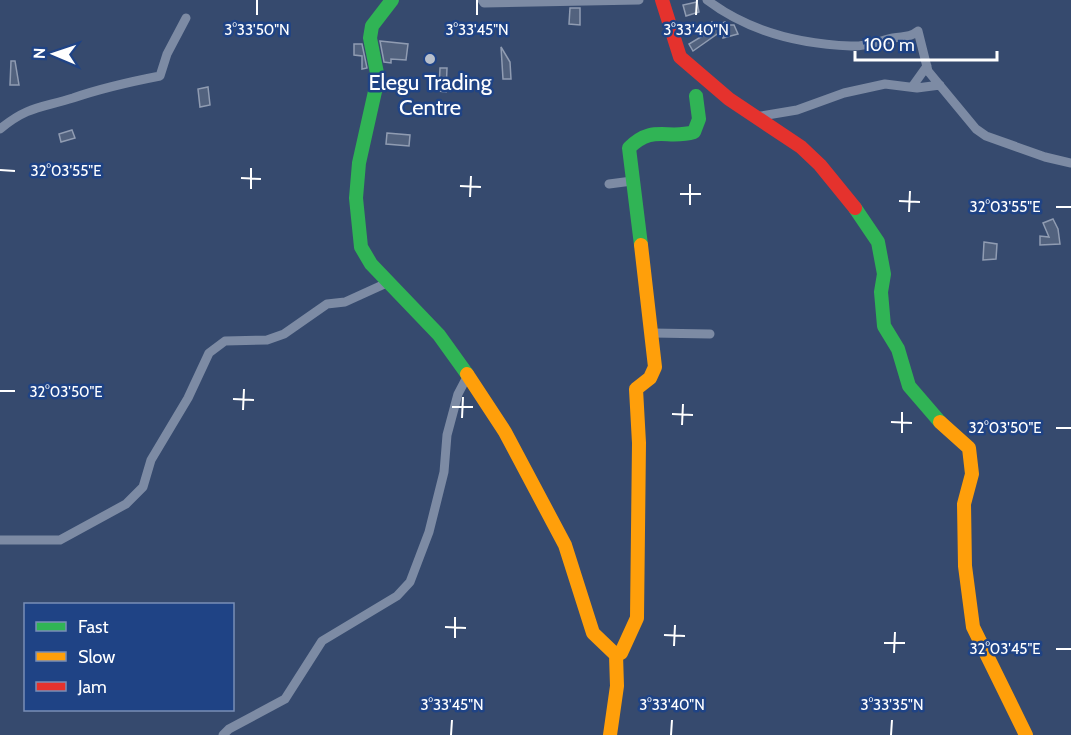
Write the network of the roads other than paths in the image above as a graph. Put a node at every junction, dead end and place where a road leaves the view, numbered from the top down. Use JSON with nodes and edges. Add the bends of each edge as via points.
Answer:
{"nodes":[{"id":1,"x":392,"y":0,"type":"edge"},
{"id":2,"x":482,"y":0,"type":"edge"},
{"id":3,"x":639,"y":0,"type":"edge"},
{"id":4,"x":662,"y":0,"type":"edge"},
{"id":5,"x":707,"y":0,"type":"edge"},
{"id":6,"x":186,"y":18,"type":"dead end"},
{"id":7,"x":927,"y":66,"type":"junction"},
{"id":8,"x":940,"y":85,"type":"junction"},
{"id":9,"x":912,"y":87,"type":"junction"},
{"id":10,"x":696,"y":96,"type":"dead end"},
{"id":11,"x":755,"y":117,"type":"junction"},
{"id":12,"x":0,"y":129,"type":"edge"},
{"id":13,"x":1071,"y":163,"type":"edge"},
{"id":14,"x":632,"y":181,"type":"junction"},
{"id":15,"x":609,"y":184,"type":"dead end"},
{"id":16,"x":389,"y":282,"type":"junction"},
{"id":17,"x":652,"y":333,"type":"junction"},
{"id":18,"x":710,"y":334,"type":"dead end"},
{"id":19,"x":468,"y":375,"type":"junction"},
{"id":20,"x":0,"y":540,"type":"edge"},
{"id":21,"x":616,"y":655,"type":"junction"},
{"id":22,"x":223,"y":735,"type":"edge"},
{"id":23,"x":610,"y":735,"type":"edge"},
{"id":24,"x":1026,"y":735,"type":"edge"}],
"edges":[{"from":1,"to":16,"type":"street","via":[[372,26],[370,38],[378,78],[359,163],[356,198],[361,247]]},
{"from":2,"to":3,"type":"street"},
{"from":4,"to":11,"type":"street","via":[[680,57]]},
{"from":5,"to":7,"type":"street","via":[[727,15],[761,31],[823,43],[859,46],[909,38],[918,31]]},
{"from":6,"to":12,"type":"street","via":[[166,54],[160,76],[101,87],[20,112]]},
{"from":7,"to":8,"type":"street"},
{"from":7,"to":9,"type":"street"},
{"from":8,"to":9,"type":"street"},
{"from":8,"to":13,"type":"street","via":[[986,136]]},
{"from":9,"to":11,"type":"street","via":[[867,87],[797,110]]},
{"from":10,"to":14,"type":"street","via":[[699,119],[694,132],[659,132],[640,136],[632,144]]},
{"from":11,"to":24,"type":"street","via":[[801,147],[820,165],[878,242],[884,274],[884,326],[898,349],[909,386],[951,434],[969,448],[972,474],[963,504],[965,566],[973,627]]},
{"from":14,"to":15,"type":"street"},
{"from":14,"to":17,"type":"street"},
{"from":16,"to":19,"type":"street","via":[[439,335]]},
{"from":16,"to":20,"type":"street","via":[[345,302],[327,304],[284,334],[267,340],[225,341],[209,353],[151,460],[143,487],[126,504],[60,540]]},
{"from":17,"to":18,"type":"street"},
{"from":17,"to":21,"type":"street","via":[[655,367],[650,378],[636,389],[637,618],[621,653]]},
{"from":19,"to":21,"type":"street","via":[[505,432],[565,545],[593,633]]},
{"from":19,"to":22,"type":"street","via":[[458,394],[447,435],[444,472],[429,532],[410,582],[397,596],[322,641],[285,699]]},
{"from":21,"to":23,"type":"street","via":[[617,686]]}]}
